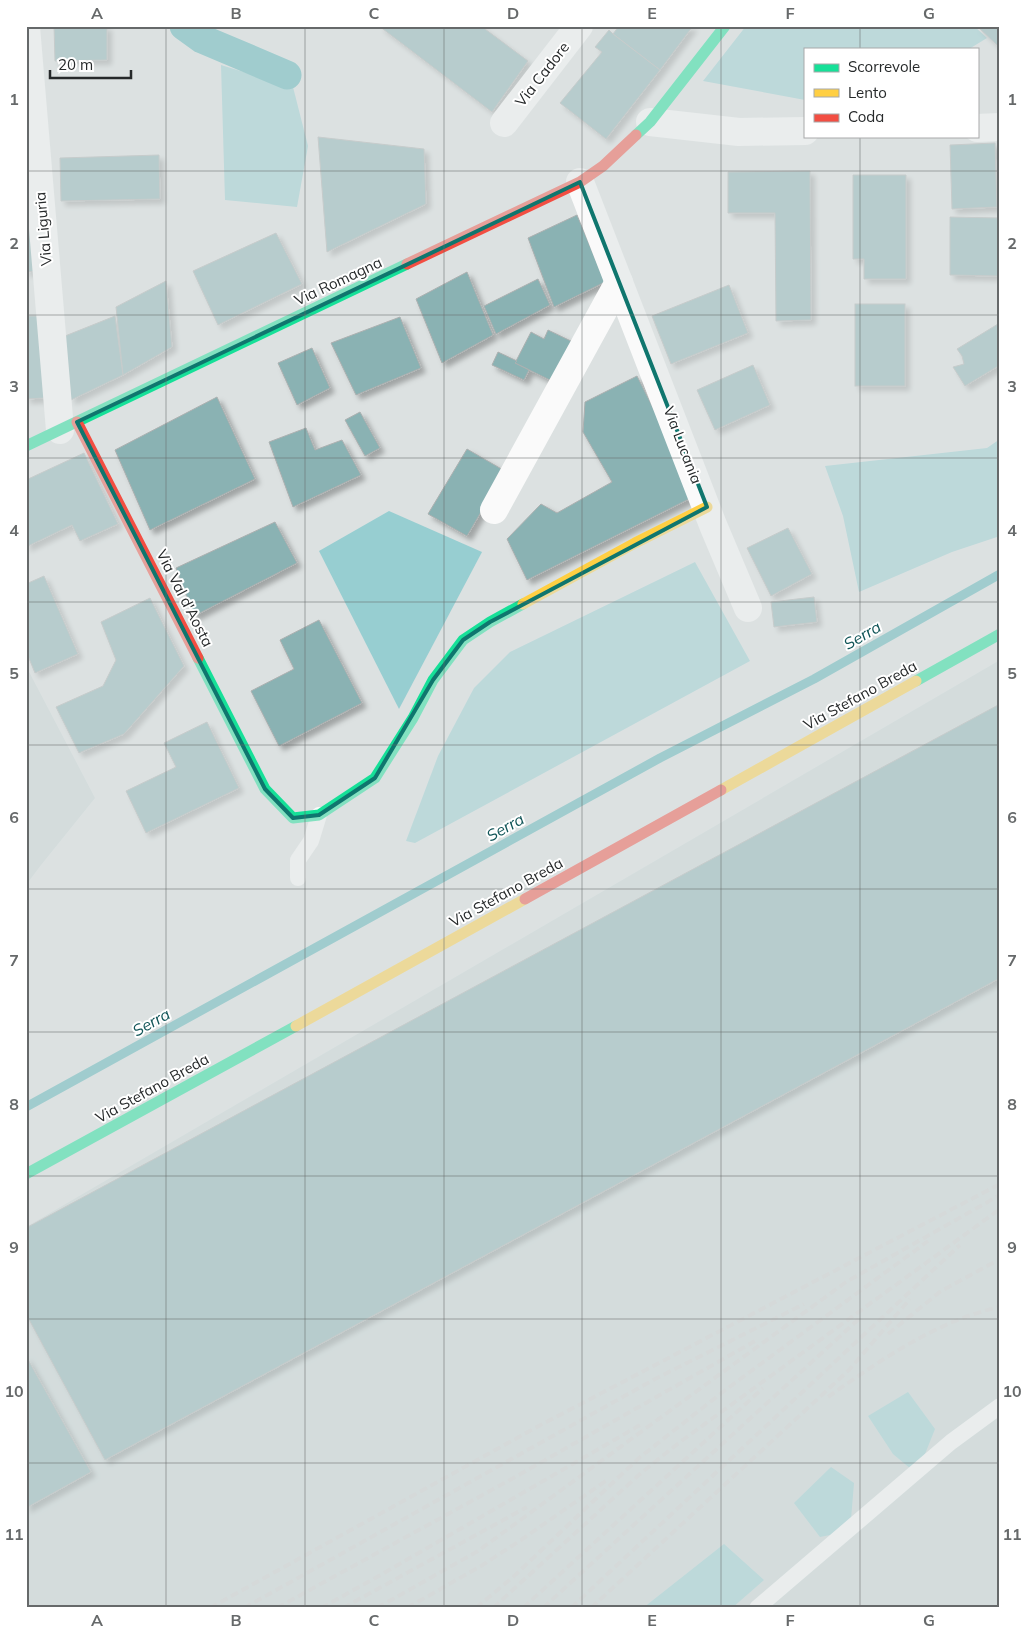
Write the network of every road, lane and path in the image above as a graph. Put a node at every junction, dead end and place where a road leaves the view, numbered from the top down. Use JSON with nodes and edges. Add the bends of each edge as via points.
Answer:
{"nodes":[{"id":1,"x":579,"y":26,"type":"edge"},
{"id":2,"x":725,"y":26,"type":"edge"},
{"id":3,"x":26,"y":27,"type":"edge"},
{"id":4,"x":650,"y":122,"type":"junction"},
{"id":5,"x":504,"y":123,"type":"dead end"},
{"id":6,"x":978,"y":128,"type":"edge"},
{"id":7,"x":1000,"y":128,"type":"edge"},
{"id":8,"x":804,"y":131,"type":"edge"},
{"id":9,"x":580,"y":182,"type":"junction"},
{"id":10,"x":619,"y":282,"type":"junction"},
{"id":11,"x":68,"y":426,"type":"junction"},
{"id":12,"x":26,"y":446,"type":"edge"},
{"id":13,"x":707,"y":507,"type":"junction"},
{"id":14,"x":494,"y":510,"type":"dead end"},
{"id":15,"x":748,"y":608,"type":"dead end"},
{"id":16,"x":1000,"y":634,"type":"edge"},
{"id":17,"x":319,"y":815,"type":"junction"},
{"id":18,"x":298,"y":878,"type":"dead end"},
{"id":19,"x":26,"y":1174,"type":"edge"},
{"id":20,"x":1000,"y":1406,"type":"edge"},
{"id":21,"x":757,"y":1608,"type":"edge"}],
"edges":[{"from":1,"to":5,"type":"street","name":"Via Cadore"},
{"from":2,"to":4,"type":"street","name":"Via Romagna"},
{"from":3,"to":11,"type":"street","name":"Via Liguria"},
{"from":4,"to":8,"type":"street","via":[[740,132]]},
{"from":4,"to":9,"type":"street","name":"Via Romagna","via":[[603,166]]},
{"from":6,"to":7,"type":"street"},
{"from":9,"to":10,"type":"street","name":"Via Lucania"},
{"from":9,"to":11,"type":"street","name":"Via Romagna"},
{"from":10,"to":13,"type":"street","name":"Via Lucania"},
{"from":10,"to":14,"type":"street"},
{"from":11,"to":12,"type":"street","name":"Via Romagna"},
{"from":11,"to":17,"type":"street","name":"Via Val d'Aosta","via":[[265,789],[293,818]]},
{"from":13,"to":15,"type":"street","name":"Via Lucania"},
{"from":13,"to":17,"type":"street","via":[[490,622],[463,640],[433,680],[376,778]]},
{"from":16,"to":19,"type":"street","name":"Via Stefano Breda"},
{"from":17,"to":18,"type":"lane","via":[[311,841],[298,860]]},
{"from":20,"to":21,"type":"lane","via":[[952,1442]]}]}
